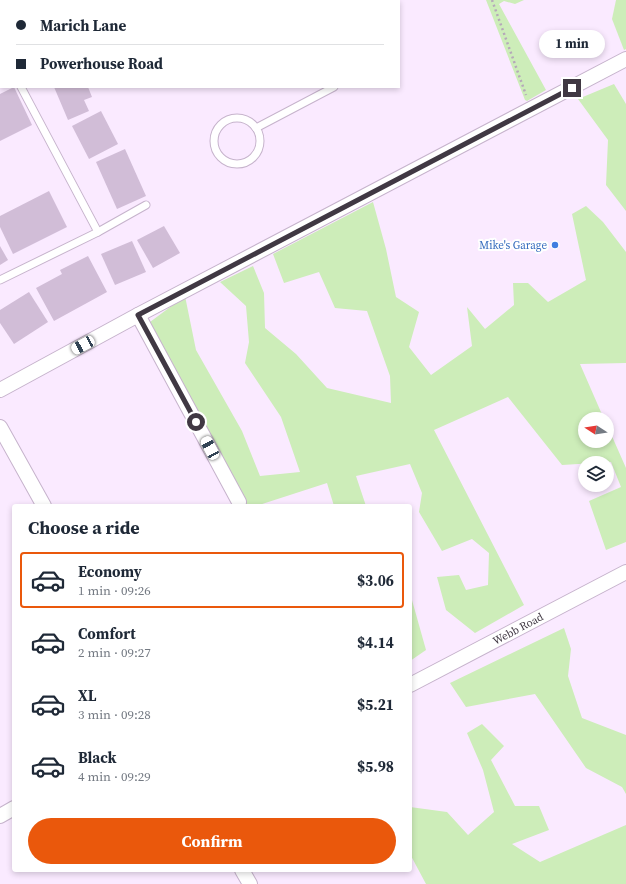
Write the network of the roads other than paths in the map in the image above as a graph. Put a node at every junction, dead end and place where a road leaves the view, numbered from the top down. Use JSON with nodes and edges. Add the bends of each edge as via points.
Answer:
{"nodes":[{"id":1,"x":626,"y":59,"type":"edge"},
{"id":2,"x":22,"y":88,"type":"edge"},
{"id":3,"x":332,"y":88,"type":"edge"},
{"id":4,"x":256,"y":128,"type":"junction"},
{"id":5,"x":146,"y":205,"type":"dead end"},
{"id":6,"x":98,"y":232,"type":"junction"},
{"id":7,"x":0,"y":280,"type":"edge"},
{"id":8,"x":138,"y":315,"type":"junction"},
{"id":9,"x":0,"y":390,"type":"edge"},
{"id":10,"x":0,"y":427,"type":"edge"},
{"id":11,"x":239,"y":502,"type":"dead end"},
{"id":12,"x":43,"y":504,"type":"edge"},
{"id":13,"x":626,"y":572,"type":"edge"},
{"id":14,"x":412,"y":684,"type":"edge"},
{"id":15,"x":12,"y":809,"type":"edge"},
{"id":16,"x":0,"y":816,"type":"edge"},
{"id":17,"x":243,"y":872,"type":"edge"},
{"id":18,"x":250,"y":884,"type":"edge"}],
"edges":[{"from":1,"to":8,"type":"street"},
{"from":2,"to":6,"type":"lane"},
{"from":3,"to":4,"type":"lane"},
{"from":4,"to":4,"type":"lane","via":[[244,118],[228,119],[220,123],[216,130],[214,149],[228,163],[247,162],[255,156],[259,147],[260,138]]},
{"from":5,"to":6,"type":"lane"},
{"from":6,"to":7,"type":"lane"},
{"from":8,"to":9,"type":"street"},
{"from":8,"to":11,"type":"street"},
{"from":10,"to":12,"type":"street"},
{"from":13,"to":14,"type":"street","name":"Webb Road"},
{"from":15,"to":16,"type":"street"},
{"from":17,"to":18,"type":"street"}]}
